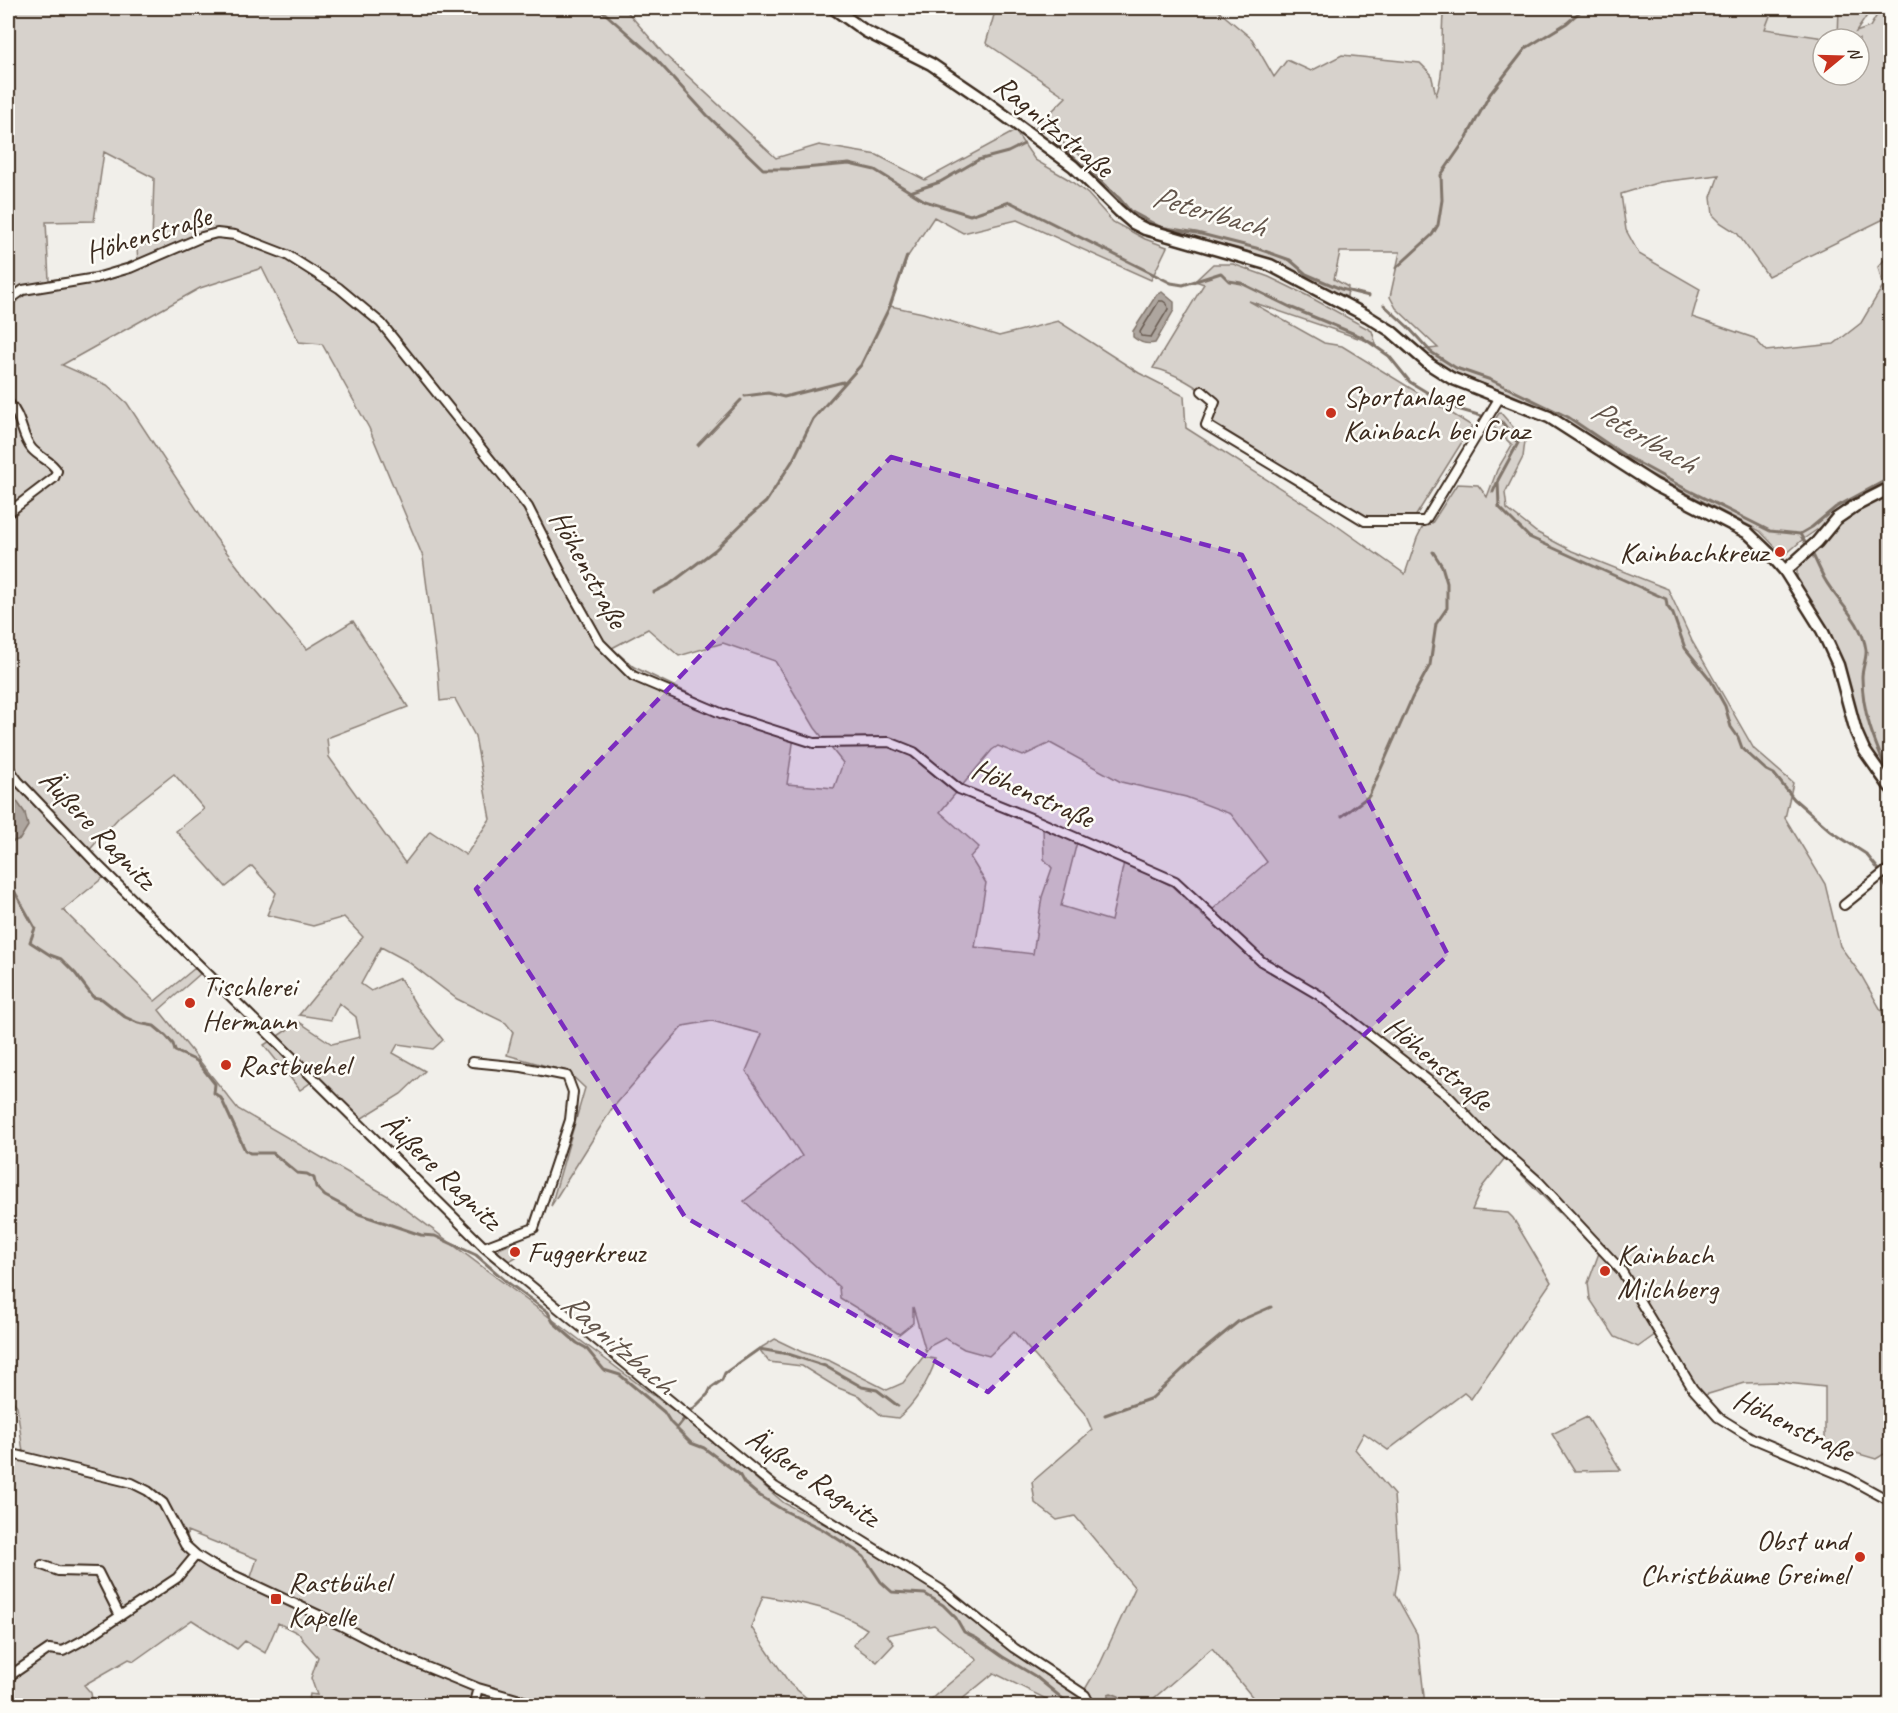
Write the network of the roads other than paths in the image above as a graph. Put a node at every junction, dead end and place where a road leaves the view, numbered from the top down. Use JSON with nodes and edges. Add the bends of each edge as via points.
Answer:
{"nodes":[{"id":1,"x":833,"y":8,"type":"edge"},
{"id":2,"x":8,"y":301,"type":"edge"},
{"id":3,"x":1202,"y":390,"type":"dead end"},
{"id":4,"x":1500,"y":397,"type":"junction"},
{"id":5,"x":8,"y":402,"type":"edge"},
{"id":6,"x":1890,"y":488,"type":"edge"},
{"id":7,"x":8,"y":513,"type":"edge"},
{"id":8,"x":1785,"y":571,"type":"junction"},
{"id":9,"x":8,"y":767,"type":"edge"},
{"id":10,"x":1890,"y":787,"type":"edge"},
{"id":11,"x":1890,"y":868,"type":"edge"},
{"id":12,"x":1844,"y":905,"type":"dead end"},
{"id":13,"x":472,"y":1062,"type":"dead end"},
{"id":14,"x":484,"y":1247,"type":"junction"},
{"id":15,"x":8,"y":1453,"type":"edge"},
{"id":16,"x":1890,"y":1501,"type":"edge"},
{"id":17,"x":195,"y":1555,"type":"junction"},
{"id":18,"x":42,"y":1565,"type":"dead end"},
{"id":19,"x":120,"y":1616,"type":"junction"},
{"id":20,"x":8,"y":1677,"type":"edge"},
{"id":21,"x":478,"y":1688,"type":"junction"},
{"id":22,"x":473,"y":1706,"type":"edge"},
{"id":23,"x":541,"y":1706,"type":"edge"},
{"id":24,"x":1091,"y":1706,"type":"edge"}],
"edges":[{"from":1,"to":4,"type":"main road","name":"Ragnitzstraße","via":[[865,31],[931,64],[990,104],[1074,166],[1133,223],[1270,265],[1375,321],[1451,378]]},
{"from":2,"to":16,"type":"street","name":"Höhenstraße","via":[[23,290],[130,268],[217,232],[287,255],[339,288],[381,323],[528,507],[600,643],[633,676],[723,714],[814,744],[890,742],[914,752],[959,789],[1175,881],[1261,961],[1319,995],[1448,1096],[1539,1182],[1621,1270],[1693,1389],[1718,1417],[1752,1438],[1848,1478]]},
{"from":3,"to":4,"type":"street","via":[[1215,402],[1206,425],[1365,521],[1425,521]]},
{"from":4,"to":8,"type":"main road","name":"Ragnitzstraße","via":[[1549,417],[1655,485],[1737,526]]},
{"from":5,"to":7,"type":"street","via":[[21,421],[31,448],[57,471],[54,478]]},
{"from":6,"to":8,"type":"main road","via":[[1836,519]]},
{"from":8,"to":10,"type":"main road","name":"Ragnitzstraße","via":[[1822,630],[1838,665],[1856,732]]},
{"from":9,"to":14,"type":"street","name":"Äußere Ragnitz","via":[[97,864]]},
{"from":11,"to":12,"type":"street"},
{"from":13,"to":14,"type":"street","via":[[567,1076],[573,1092],[570,1120],[534,1228]]},
{"from":14,"to":24,"type":"street","name":"Äußere Ragnitz","via":[[775,1486],[940,1588],[1014,1648],[1085,1695]]},
{"from":15,"to":17,"type":"street","via":[[132,1483],[148,1491],[163,1503],[181,1538]]},
{"from":17,"to":19,"type":"street","via":[[177,1578]]},
{"from":17,"to":21,"type":"street","via":[[402,1657]]},
{"from":18,"to":19,"type":"street","via":[[58,1571],[98,1572]]},
{"from":19,"to":20,"type":"street","via":[[63,1651],[49,1649]]},
{"from":21,"to":22,"type":"street"},
{"from":21,"to":23,"type":"street"}]}
